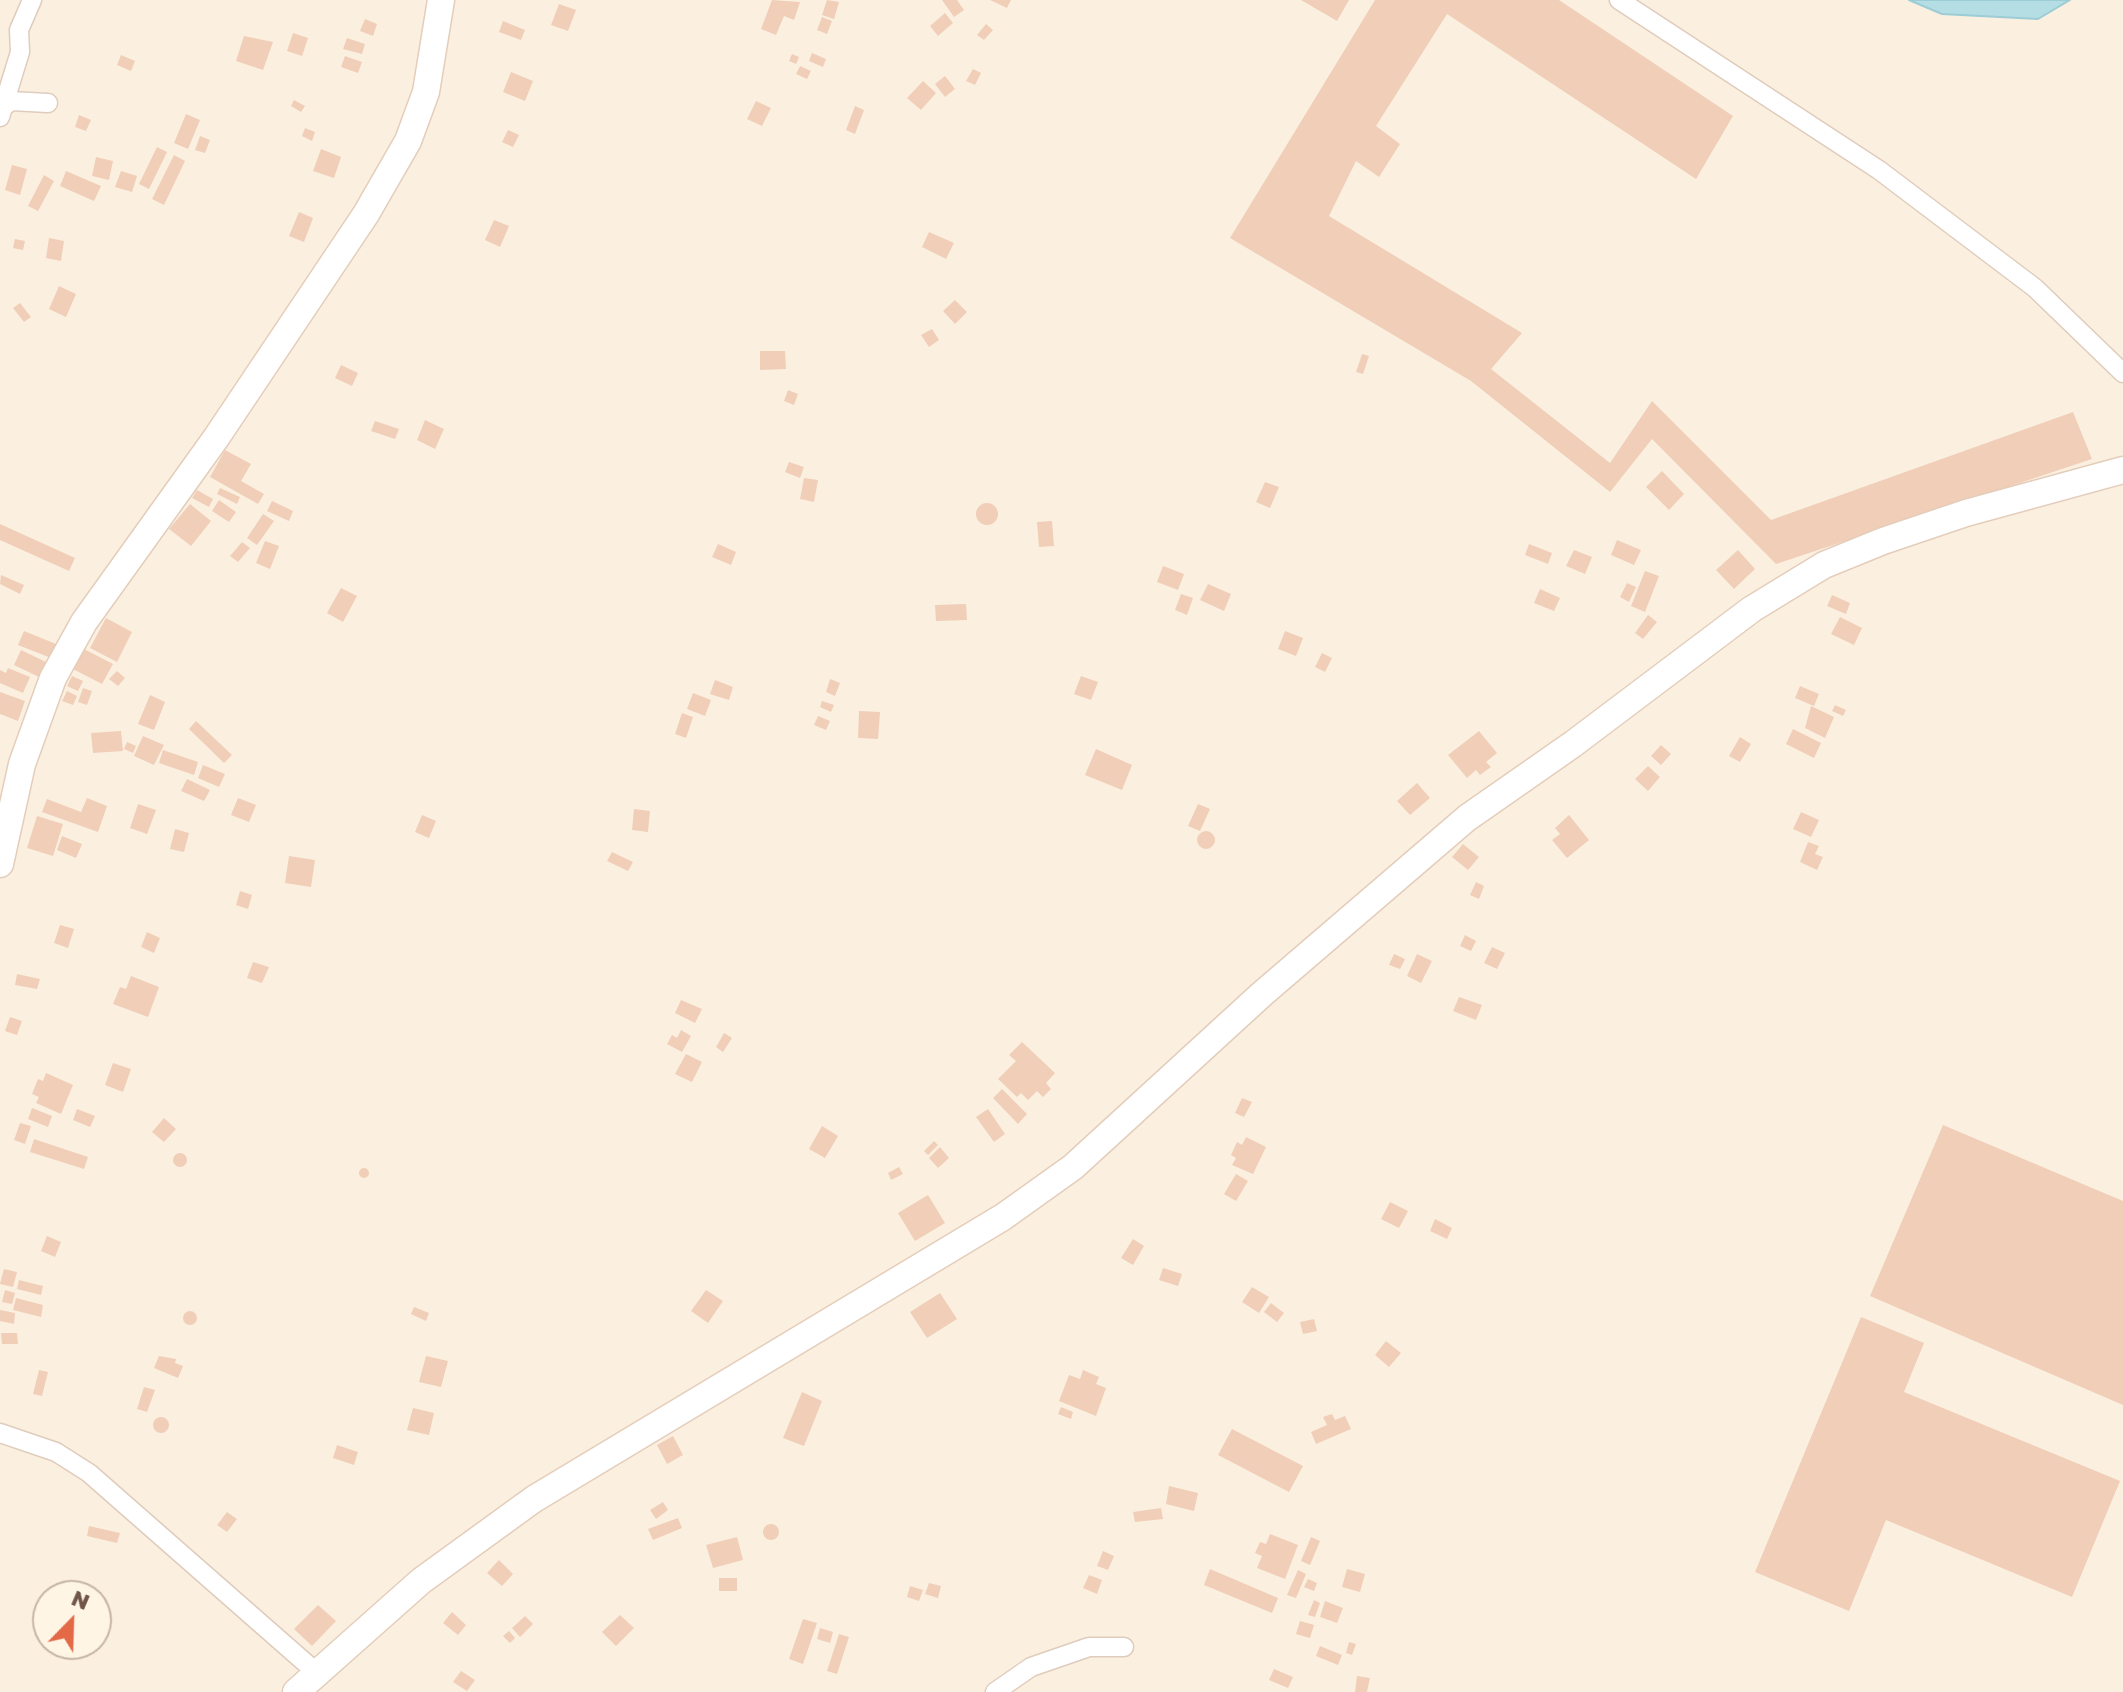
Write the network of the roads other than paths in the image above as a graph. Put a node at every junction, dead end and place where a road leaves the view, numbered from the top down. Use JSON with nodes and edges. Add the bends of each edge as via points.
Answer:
{"nodes":[{"id":1,"x":32,"y":0,"type":"edge"},
{"id":2,"x":441,"y":0,"type":"edge"},
{"id":3,"x":1619,"y":0,"type":"edge"},
{"id":4,"x":10,"y":31,"type":"edge"},
{"id":5,"x":48,"y":103,"type":"dead end"},
{"id":6,"x":2,"y":104,"type":"edge"},
{"id":7,"x":2123,"y":373,"type":"edge"},
{"id":8,"x":2123,"y":470,"type":"edge"},
{"id":9,"x":0,"y":864,"type":"edge"},
{"id":10,"x":0,"y":1433,"type":"edge"},
{"id":11,"x":1124,"y":1647,"type":"dead end"},
{"id":12,"x":317,"y":1673,"type":"junction"},
{"id":13,"x":296,"y":1692,"type":"edge"},
{"id":14,"x":995,"y":1692,"type":"edge"}],
"edges":[{"from":1,"to":4,"type":"street"},
{"from":2,"to":9,"type":"street","via":[[426,92],[387,178],[216,438],[84,622],[53,678],[22,764]]},
{"from":3,"to":7,"type":"street","via":[[1879,170],[2035,288]]},
{"from":4,"to":6,"type":"street","via":[[20,52]]},
{"from":5,"to":6,"type":"street"},
{"from":8,"to":12,"type":"street","via":[[1883,541],[1824,565],[1752,609],[1467,818],[1262,994],[1073,1167],[1003,1217],[534,1499],[421,1581]]},
{"from":10,"to":12,"type":"street","via":[[56,1452],[89,1473]]},
{"from":11,"to":14,"type":"street","via":[[1089,1647],[1045,1662]]},
{"from":12,"to":13,"type":"street"}]}
